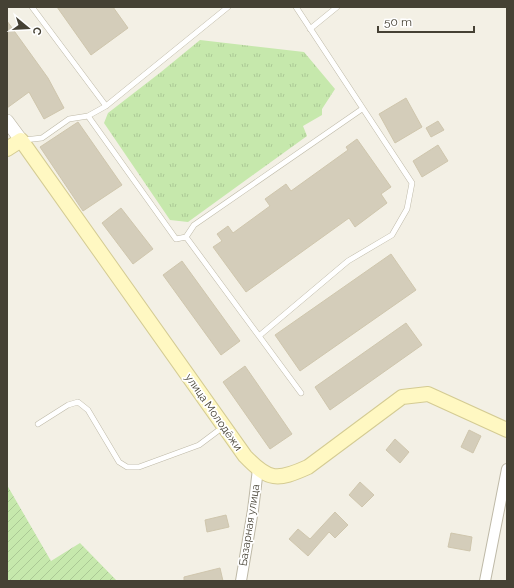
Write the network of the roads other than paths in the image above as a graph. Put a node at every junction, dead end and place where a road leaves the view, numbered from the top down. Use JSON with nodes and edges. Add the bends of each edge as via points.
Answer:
{"nodes":[{"id":1,"x":32,"y":7,"type":"edge"},
{"id":2,"x":228,"y":7,"type":"edge"},
{"id":3,"x":296,"y":7,"type":"edge"},
{"id":4,"x":337,"y":7,"type":"edge"},
{"id":5,"x":310,"y":29,"type":"junction"},
{"id":6,"x":106,"y":106,"type":"junction"},
{"id":7,"x":362,"y":109,"type":"junction"},
{"id":8,"x":88,"y":116,"type":"junction"},
{"id":9,"x":7,"y":121,"type":"edge"},
{"id":10,"x":21,"y":140,"type":"junction"},
{"id":11,"x":7,"y":150,"type":"edge"},
{"id":12,"x":186,"y":237,"type":"junction"},
{"id":13,"x":259,"y":336,"type":"junction"},
{"id":14,"x":301,"y":393,"type":"dead end"},
{"id":15,"x":38,"y":424,"type":"dead end"},
{"id":16,"x":224,"y":426,"type":"junction"},
{"id":17,"x":507,"y":430,"type":"edge"},
{"id":18,"x":258,"y":469,"type":"junction"},
{"id":19,"x":507,"y":470,"type":"edge"},
{"id":20,"x":241,"y":581,"type":"edge"},
{"id":21,"x":485,"y":581,"type":"edge"}],
"edges":[{"from":1,"to":6,"type":"lane"},
{"from":2,"to":6,"type":"lane"},
{"from":3,"to":5,"type":"lane"},
{"from":4,"to":5,"type":"lane"},
{"from":5,"to":7,"type":"lane"},
{"from":6,"to":8,"type":"lane"},
{"from":7,"to":12,"type":"lane","via":[[194,225]]},
{"from":7,"to":13,"type":"lane","via":[[412,183],[407,209],[392,235],[348,261]]},
{"from":8,"to":10,"type":"lane","via":[[69,119],[42,138]]},
{"from":8,"to":12,"type":"lane","via":[[176,238]]},
{"from":9,"to":10,"type":"street","name":"улица Молодёжи"},
{"from":10,"to":11,"type":"main road"},
{"from":10,"to":16,"type":"main road","name":"улица Молодёжи"},
{"from":12,"to":13,"type":"lane"},
{"from":13,"to":14,"type":"lane"},
{"from":15,"to":16,"type":"lane","via":[[68,405],[78,402],[88,410],[119,462],[127,467],[139,467],[199,446]]},
{"from":16,"to":18,"type":"main road","name":"улица Молодёжи","via":[[245,456]]},
{"from":17,"to":18,"type":"main road","name":"улица Молодёжи","via":[[428,394],[402,397],[308,468],[277,478]]},
{"from":18,"to":20,"type":"street","name":"Базарная улица"},
{"from":19,"to":21,"type":"street"}]}
